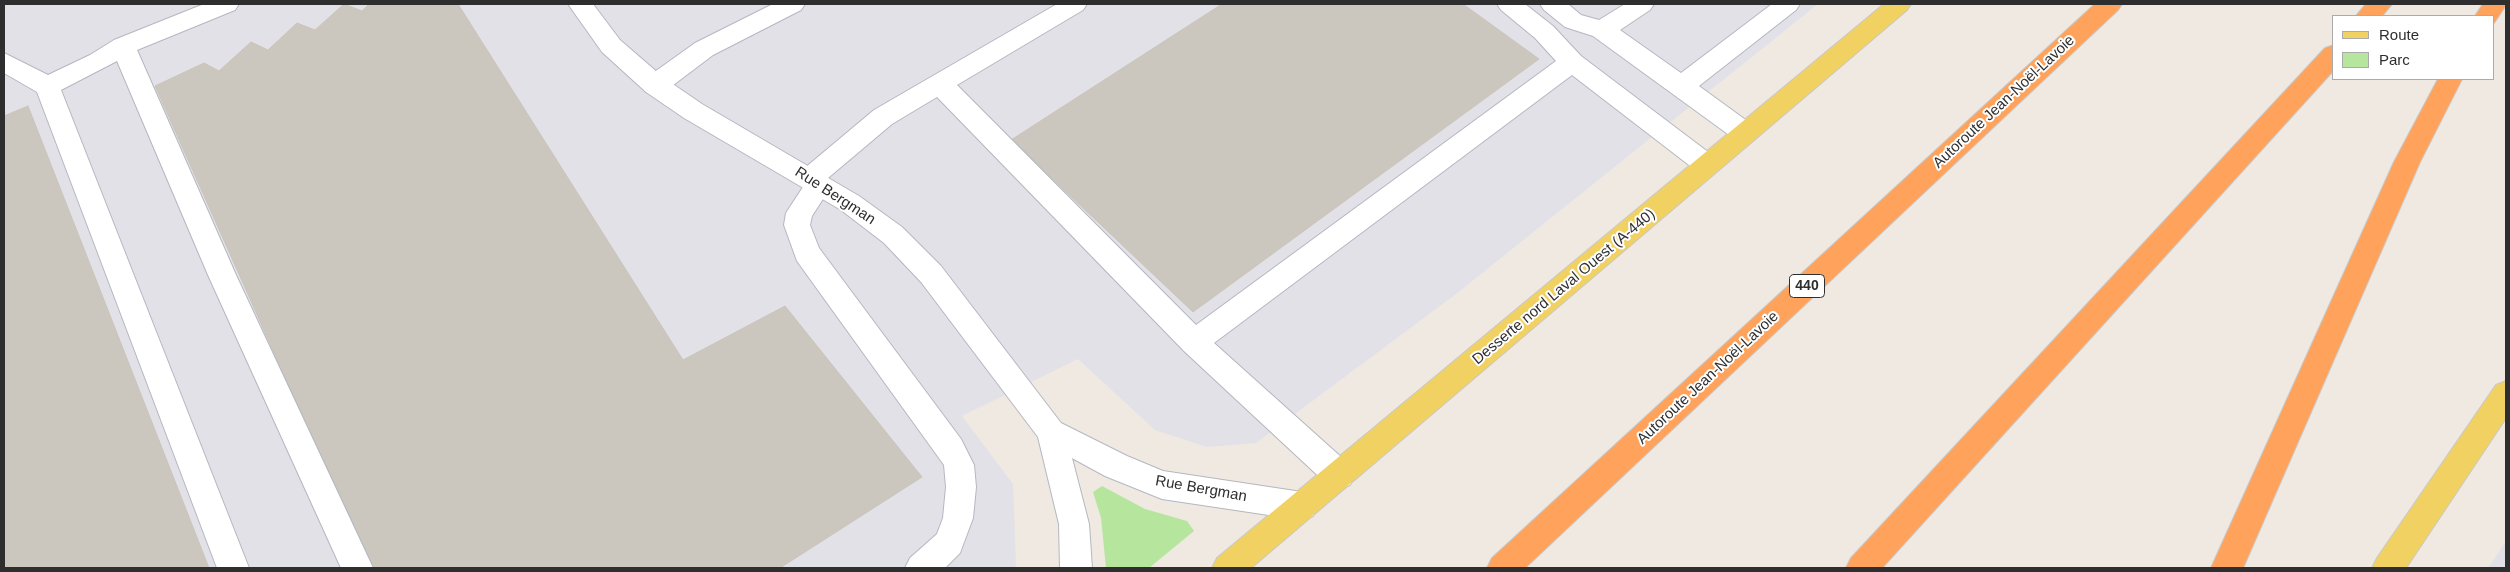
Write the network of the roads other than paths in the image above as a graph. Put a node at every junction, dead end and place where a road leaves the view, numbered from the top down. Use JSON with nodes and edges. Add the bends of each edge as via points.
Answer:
{"nodes":[{"id":1,"x":227,"y":4,"type":"edge"},
{"id":2,"x":580,"y":4,"type":"edge"},
{"id":3,"x":793,"y":4,"type":"edge"},
{"id":4,"x":1075,"y":4,"type":"edge"},
{"id":5,"x":1509,"y":4,"type":"edge"},
{"id":6,"x":1552,"y":4,"type":"edge"},
{"id":7,"x":1642,"y":4,"type":"edge"},
{"id":8,"x":1788,"y":4,"type":"edge"},
{"id":9,"x":1899,"y":4,"type":"edge"},
{"id":10,"x":2110,"y":4,"type":"edge"},
{"id":11,"x":2380,"y":4,"type":"edge"},
{"id":12,"x":2495,"y":4,"type":"edge"},
{"id":13,"x":2369,"y":15,"type":"edge"},
{"id":14,"x":2488,"y":15,"type":"edge"},
{"id":15,"x":1602,"y":30,"type":"junction"},
{"id":16,"x":123,"y":46,"type":"junction"},
{"id":17,"x":2332,"y":56,"type":"edge"},
{"id":18,"x":4,"y":62,"type":"edge"},
{"id":19,"x":1572,"y":62,"type":"junction"},
{"id":20,"x":2449,"y":80,"type":"edge"},
{"id":21,"x":939,"y":83,"type":"junction"},
{"id":22,"x":655,"y":85,"type":"junction"},
{"id":23,"x":47,"y":86,"type":"junction"},
{"id":24,"x":1681,"y":86,"type":"junction"},
{"id":25,"x":1745,"y":134,"type":"junction"},
{"id":26,"x":1707,"y":165,"type":"junction"},
{"id":27,"x":814,"y":182,"type":"junction"},
{"id":28,"x":1194,"y":342,"type":"junction"},
{"id":29,"x":2506,"y":394,"type":"edge"},
{"id":30,"x":1051,"y":432,"type":"junction"},
{"id":31,"x":1339,"y":475,"type":"junction"},
{"id":32,"x":1302,"y":506,"type":"junction"},
{"id":33,"x":233,"y":568,"type":"edge"},
{"id":34,"x":356,"y":568,"type":"edge"},
{"id":35,"x":920,"y":568,"type":"edge"},
{"id":36,"x":1076,"y":568,"type":"edge"},
{"id":37,"x":1228,"y":568,"type":"edge"},
{"id":38,"x":1503,"y":568,"type":"edge"},
{"id":39,"x":1862,"y":568,"type":"edge"},
{"id":40,"x":2227,"y":568,"type":"edge"},
{"id":41,"x":2388,"y":568,"type":"edge"}],
"edges":[{"from":1,"to":16,"type":"street"},
{"from":2,"to":22,"type":"street","name":"Rue Bergman","via":[[611,46]]},
{"from":3,"to":22,"type":"street","via":[[704,49]]},
{"from":4,"to":21,"type":"street"},
{"from":5,"to":19,"type":"street","via":[[1544,32]]},
{"from":6,"to":15,"type":"street","via":[[1573,20]]},
{"from":7,"to":15,"type":"street"},
{"from":8,"to":24,"type":"street"},
{"from":9,"to":25,"type":"main road","name":"Desserte nord Laval Ouest (A-440)"},
{"from":10,"to":38,"type":"highway","name":"Autoroute Jean-Noël-Lavoie","number":"440"},
{"from":11,"to":13,"type":"highway"},
{"from":12,"to":14,"type":"highway"},
{"from":15,"to":24,"type":"street"},
{"from":16,"to":23,"type":"street"},
{"from":16,"to":34,"type":"street","via":[[222,275]]},
{"from":17,"to":39,"type":"highway"},
{"from":18,"to":23,"type":"street"},
{"from":19,"to":26,"type":"street"},
{"from":19,"to":28,"type":"street"},
{"from":20,"to":40,"type":"highway","via":[[2406,162]]},
{"from":21,"to":27,"type":"street","via":[[884,117]]},
{"from":21,"to":28,"type":"street"},
{"from":22,"to":27,"type":"street","name":"Rue Bergman"},
{"from":23,"to":33,"type":"street"},
{"from":24,"to":25,"type":"street"},
{"from":25,"to":26,"type":"main road","name":"Desserte nord Laval Ouest (A-440)"},
{"from":26,"to":31,"type":"main road","name":"Desserte nord Laval Ouest (A-440)"},
{"from":27,"to":30,"type":"street","name":"Rue Bergman","via":[[873,220],[911,252]]},
{"from":27,"to":35,"type":"street","via":[[799,213],[798,225],[807,253],[946,441],[959,466],[958,518],[949,542]]},
{"from":28,"to":31,"type":"street"},
{"from":29,"to":41,"type":"main road"},
{"from":30,"to":32,"type":"street","name":"Rue Bergman","via":[[1116,466],[1162,485]]},
{"from":30,"to":36,"type":"street","name":"Rue Bergman","via":[[1074,524]]},
{"from":31,"to":32,"type":"main road","name":"Desserte nord Laval Ouest (A-440)"},
{"from":32,"to":37,"type":"main road","name":"Desserte nord Laval Ouest (A-440)"}]}
